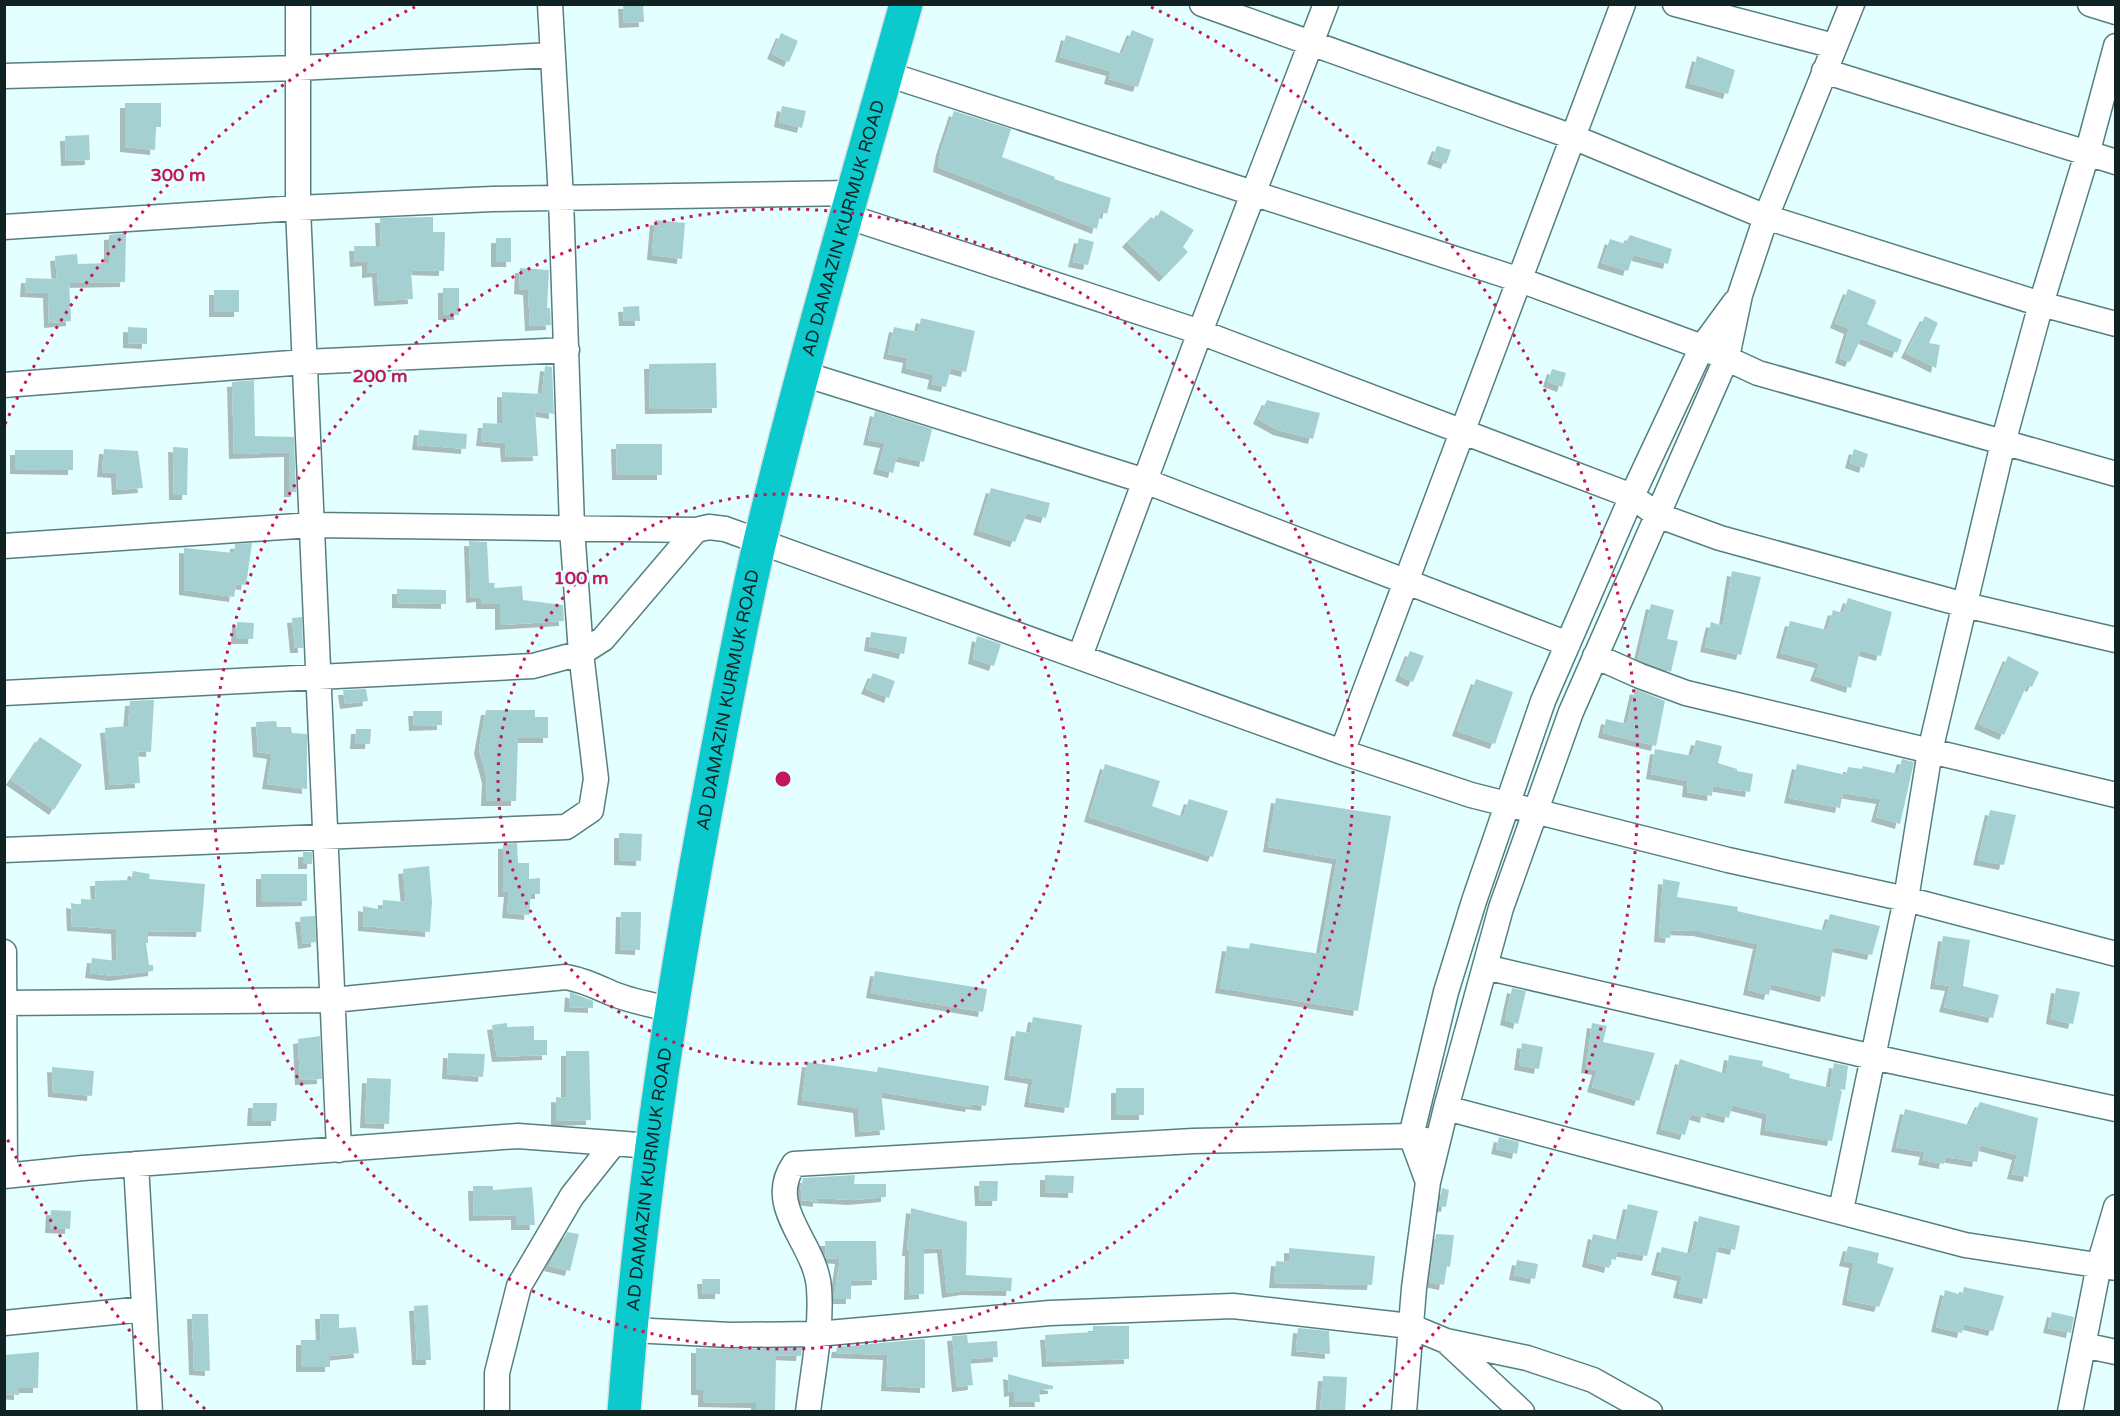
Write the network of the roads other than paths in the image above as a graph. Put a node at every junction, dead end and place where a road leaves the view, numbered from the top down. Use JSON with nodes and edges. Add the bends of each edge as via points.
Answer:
{"nodes":[{"id":1,"x":298,"y":4,"type":"edge"},
{"id":2,"x":550,"y":4,"type":"edge"},
{"id":3,"x":906,"y":4,"type":"edge"},
{"id":4,"x":1202,"y":4,"type":"edge"},
{"id":5,"x":1326,"y":4,"type":"edge"},
{"id":6,"x":1623,"y":4,"type":"edge"},
{"id":7,"x":1675,"y":4,"type":"edge"},
{"id":8,"x":1852,"y":4,"type":"edge"},
{"id":9,"x":2090,"y":4,"type":"edge"},
{"id":10,"x":2115,"y":12,"type":"edge"},
{"id":11,"x":1311,"y":44,"type":"junction"},
{"id":12,"x":1834,"y":46,"type":"junction"},
{"id":13,"x":2115,"y":46,"type":"edge"},
{"id":14,"x":552,"y":55,"type":"junction"},
{"id":15,"x":298,"y":68,"type":"junction"},
{"id":16,"x":1824,"y":71,"type":"junction"},
{"id":17,"x":887,"y":74,"type":"junction"},
{"id":18,"x":4,"y":76,"type":"edge"},
{"id":19,"x":1574,"y":137,"type":"junction"},
{"id":20,"x":2087,"y":154,"type":"junction"},
{"id":21,"x":2115,"y":162,"type":"edge"},
{"id":22,"x":1253,"y":193,"type":"junction"},
{"id":23,"x":561,"y":198,"type":"junction"},
{"id":24,"x":849,"y":205,"type":"junction"},
{"id":25,"x":298,"y":208,"type":"junction"},
{"id":26,"x":1766,"y":217,"type":"junction"},
{"id":27,"x":4,"y":227,"type":"edge"},
{"id":28,"x":1520,"y":280,"type":"junction"},
{"id":29,"x":1740,"y":295,"type":"junction"},
{"id":30,"x":2041,"y":304,"type":"junction"},
{"id":31,"x":2115,"y":324,"type":"edge"},
{"id":32,"x":1200,"y":332,"type":"junction"},
{"id":33,"x":1702,"y":347,"type":"junction"},
{"id":34,"x":567,"y":350,"type":"junction"},
{"id":35,"x":1727,"y":357,"type":"junction"},
{"id":36,"x":305,"y":362,"type":"junction"},
{"id":37,"x":804,"y":374,"type":"junction"},
{"id":38,"x":4,"y":385,"type":"edge"},
{"id":39,"x":1463,"y":431,"type":"junction"},
{"id":40,"x":2003,"y":443,"type":"junction"},
{"id":41,"x":2115,"y":474,"type":"edge"},
{"id":42,"x":1144,"y":481,"type":"junction"},
{"id":43,"x":1632,"y":496,"type":"junction"},
{"id":44,"x":1657,"y":515,"type":"junction"},
{"id":45,"x":312,"y":525,"type":"junction"},
{"id":46,"x":572,"y":528,"type":"junction"},
{"id":47,"x":696,"y":530,"type":"junction"},
{"id":48,"x":760,"y":541,"type":"junction"},
{"id":49,"x":4,"y":546,"type":"edge"},
{"id":50,"x":1407,"y":581,"type":"junction"},
{"id":51,"x":1965,"y":605,"type":"junction"},
{"id":52,"x":2115,"y":640,"type":"edge"},
{"id":53,"x":1568,"y":644,"type":"junction"},
{"id":54,"x":580,"y":653,"type":"junction"},
{"id":55,"x":1080,"y":656,"type":"junction"},
{"id":56,"x":1595,"y":656,"type":"junction"},
{"id":57,"x":319,"y":678,"type":"junction"},
{"id":58,"x":5,"y":686,"type":"edge"},
{"id":59,"x":1930,"y":751,"type":"junction"},
{"id":60,"x":1342,"y":752,"type":"junction"},
{"id":61,"x":2115,"y":795,"type":"edge"},
{"id":62,"x":1508,"y":803,"type":"junction"},
{"id":63,"x":1534,"y":811,"type":"junction"},
{"id":64,"x":325,"y":836,"type":"junction"},
{"id":65,"x":4,"y":850,"type":"edge"},
{"id":66,"x":1906,"y":899,"type":"junction"},
{"id":67,"x":4,"y":952,"type":"edge"},
{"id":68,"x":2115,"y":954,"type":"edge"},
{"id":69,"x":1485,"y":967,"type":"junction"},
{"id":70,"x":333,"y":1000,"type":"junction"},
{"id":71,"x":5,"y":1003,"type":"edge"},
{"id":72,"x":672,"y":1009,"type":"junction"},
{"id":73,"x":1873,"y":1057,"type":"junction"},
{"id":74,"x":1446,"y":1108,"type":"junction"},
{"id":75,"x":2115,"y":1109,"type":"edge"},
{"id":76,"x":1412,"y":1136,"type":"junction"},
{"id":77,"x":614,"y":1143,"type":"junction"},
{"id":78,"x":1438,"y":1143,"type":"junction"},
{"id":79,"x":652,"y":1146,"type":"junction"},
{"id":80,"x":339,"y":1150,"type":"junction"},
{"id":81,"x":136,"y":1164,"type":"junction"},
{"id":82,"x":5,"y":1176,"type":"edge"},
{"id":83,"x":1428,"y":1182,"type":"junction"},
{"id":84,"x":2115,"y":1207,"type":"edge"},
{"id":85,"x":1841,"y":1210,"type":"junction"},
{"id":86,"x":2107,"y":1266,"type":"edge"},
{"id":87,"x":144,"y":1309,"type":"junction"},
{"id":88,"x":4,"y":1323,"type":"edge"},
{"id":89,"x":1410,"y":1326,"type":"junction"},
{"id":90,"x":632,"y":1330,"type":"junction"},
{"id":91,"x":817,"y":1334,"type":"junction"},
{"id":92,"x":1446,"y":1341,"type":"junction"},
{"id":93,"x":2083,"y":1345,"type":"junction"},
{"id":94,"x":2115,"y":1352,"type":"edge"},
{"id":95,"x":150,"y":1412,"type":"edge"},
{"id":96,"x":497,"y":1412,"type":"edge"},
{"id":97,"x":624,"y":1412,"type":"edge"},
{"id":98,"x":808,"y":1412,"type":"edge"},
{"id":99,"x":1404,"y":1412,"type":"edge"},
{"id":100,"x":1522,"y":1412,"type":"edge"},
{"id":101,"x":1650,"y":1412,"type":"edge"},
{"id":102,"x":2070,"y":1412,"type":"edge"}],
"edges":[{"from":1,"to":15,"type":"street"},
{"from":2,"to":14,"type":"street"},
{"from":3,"to":17,"type":"highway","name":"AD DAMAZIN KURMUK ROAD"},
{"from":4,"to":11,"type":"street"},
{"from":5,"to":11,"type":"street"},
{"from":6,"to":19,"type":"street"},
{"from":7,"to":12,"type":"street"},
{"from":8,"to":12,"type":"street"},
{"from":9,"to":10,"type":"street"},
{"from":11,"to":19,"type":"street"},
{"from":11,"to":22,"type":"street"},
{"from":12,"to":16,"type":"street"},
{"from":13,"to":20,"type":"street"},
{"from":14,"to":15,"type":"street"},
{"from":14,"to":23,"type":"street"},
{"from":15,"to":18,"type":"street"},
{"from":15,"to":25,"type":"street"},
{"from":16,"to":20,"type":"street"},
{"from":16,"to":26,"type":"street"},
{"from":17,"to":22,"type":"street"},
{"from":17,"to":24,"type":"highway","name":"AD DAMAZIN KURMUK ROAD"},
{"from":19,"to":26,"type":"street"},
{"from":19,"to":28,"type":"street"},
{"from":20,"to":21,"type":"street"},
{"from":20,"to":30,"type":"street"},
{"from":22,"to":28,"type":"street"},
{"from":22,"to":32,"type":"street"},
{"from":23,"to":24,"type":"street"},
{"from":23,"to":25,"type":"street"},
{"from":23,"to":34,"type":"street"},
{"from":24,"to":32,"type":"street"},
{"from":24,"to":37,"type":"highway","name":"AD DAMAZIN KURMUK ROAD"},
{"from":25,"to":27,"type":"street"},
{"from":25,"to":36,"type":"street"},
{"from":26,"to":29,"type":"street"},
{"from":26,"to":30,"type":"street"},
{"from":28,"to":33,"type":"street"},
{"from":28,"to":39,"type":"street"},
{"from":29,"to":33,"type":"street"},
{"from":29,"to":35,"type":"street"},
{"from":30,"to":31,"type":"street"},
{"from":30,"to":40,"type":"street"},
{"from":32,"to":39,"type":"street"},
{"from":32,"to":42,"type":"street"},
{"from":33,"to":35,"type":"street"},
{"from":33,"to":43,"type":"street"},
{"from":34,"to":36,"type":"street"},
{"from":34,"to":46,"type":"street"},
{"from":35,"to":40,"type":"street","via":[[1767,376]]},
{"from":35,"to":44,"type":"street"},
{"from":36,"to":38,"type":"street"},
{"from":36,"to":45,"type":"street"},
{"from":37,"to":42,"type":"street"},
{"from":37,"to":48,"type":"highway","name":"AD DAMAZIN KURMUK ROAD"},
{"from":39,"to":43,"type":"street"},
{"from":39,"to":50,"type":"street"},
{"from":40,"to":41,"type":"street"},
{"from":40,"to":51,"type":"street"},
{"from":42,"to":50,"type":"street"},
{"from":42,"to":55,"type":"street"},
{"from":43,"to":44,"type":"street"},
{"from":43,"to":53,"type":"street"},
{"from":44,"to":51,"type":"street","via":[[1720,538]]},
{"from":44,"to":56,"type":"street"},
{"from":45,"to":46,"type":"street"},
{"from":45,"to":49,"type":"street"},
{"from":45,"to":57,"type":"street"},
{"from":46,"to":47,"type":"street"},
{"from":46,"to":54,"type":"street"},
{"from":47,"to":48,"type":"street","via":[[725,529]]},
{"from":47,"to":54,"type":"street","via":[[603,639]]},
{"from":48,"to":55,"type":"street"},
{"from":48,"to":72,"type":"highway","name":"AD DAMAZIN KURMUK ROAD","via":[[726,702]]},
{"from":50,"to":53,"type":"street"},
{"from":50,"to":60,"type":"street"},
{"from":51,"to":52,"type":"street"},
{"from":51,"to":59,"type":"street"},
{"from":53,"to":62,"type":"street","via":[[1543,701]]},
{"from":54,"to":57,"type":"street","via":[[533,666]]},
{"from":54,"to":64,"type":"street","via":[[596,779],[591,810],[583,816],[566,827]]},
{"from":55,"to":60,"type":"street"},
{"from":56,"to":59,"type":"street","via":[[1686,693]]},
{"from":56,"to":63,"type":"street"},
{"from":57,"to":58,"type":"street"},
{"from":57,"to":64,"type":"street"},
{"from":59,"to":61,"type":"street"},
{"from":59,"to":66,"type":"street"},
{"from":60,"to":62,"type":"street","via":[[1471,795]]},
{"from":62,"to":63,"type":"street"},
{"from":62,"to":76,"type":"street","via":[[1446,992]]},
{"from":63,"to":66,"type":"street","via":[[1728,860]]},
{"from":63,"to":69,"type":"street"},
{"from":64,"to":65,"type":"street"},
{"from":64,"to":70,"type":"street"},
{"from":66,"to":68,"type":"street"},
{"from":66,"to":73,"type":"street"},
{"from":67,"to":71,"type":"street"},
{"from":69,"to":73,"type":"street"},
{"from":69,"to":74,"type":"street"},
{"from":70,"to":71,"type":"street"},
{"from":70,"to":72,"type":"street","via":[[566,976],[642,1003]]},
{"from":70,"to":80,"type":"street"},
{"from":71,"to":82,"type":"street"},
{"from":72,"to":79,"type":"highway","name":"AD DAMAZIN KURMUK ROAD"},
{"from":73,"to":75,"type":"street"},
{"from":73,"to":85,"type":"street"},
{"from":74,"to":78,"type":"street"},
{"from":74,"to":85,"type":"street"},
{"from":76,"to":78,"type":"street"},
{"from":76,"to":83,"type":"street"},
{"from":76,"to":91,"type":"street","via":[[1193,1142],[794,1164],[785,1177],[783,1199],[815,1268],[819,1288]]},
{"from":77,"to":79,"type":"street"},
{"from":77,"to":80,"type":"street","via":[[518,1136]]},
{"from":77,"to":96,"type":"street","via":[[572,1196],[519,1286],[498,1373]]},
{"from":78,"to":83,"type":"street"},
{"from":79,"to":90,"type":"highway","name":"AD DAMAZIN KURMUK ROAD"},
{"from":80,"to":81,"type":"street"},
{"from":81,"to":82,"type":"street"},
{"from":81,"to":87,"type":"street"},
{"from":83,"to":89,"type":"street"},
{"from":84,"to":86,"type":"street"},
{"from":85,"to":86,"type":"street","via":[[1965,1245]]},
{"from":86,"to":93,"type":"street"},
{"from":87,"to":88,"type":"street"},
{"from":87,"to":95,"type":"street"},
{"from":89,"to":91,"type":"street","via":[[1233,1306],[1050,1313]]},
{"from":89,"to":92,"type":"street"},
{"from":89,"to":99,"type":"street"},
{"from":90,"to":91,"type":"street"},
{"from":90,"to":97,"type":"highway","name":"AD DAMAZIN KURMUK ROAD"},
{"from":91,"to":98,"type":"street"},
{"from":92,"to":100,"type":"street"},
{"from":92,"to":101,"type":"street","via":[[1527,1358],[1593,1380]]},
{"from":93,"to":94,"type":"street"},
{"from":93,"to":102,"type":"street"}]}
